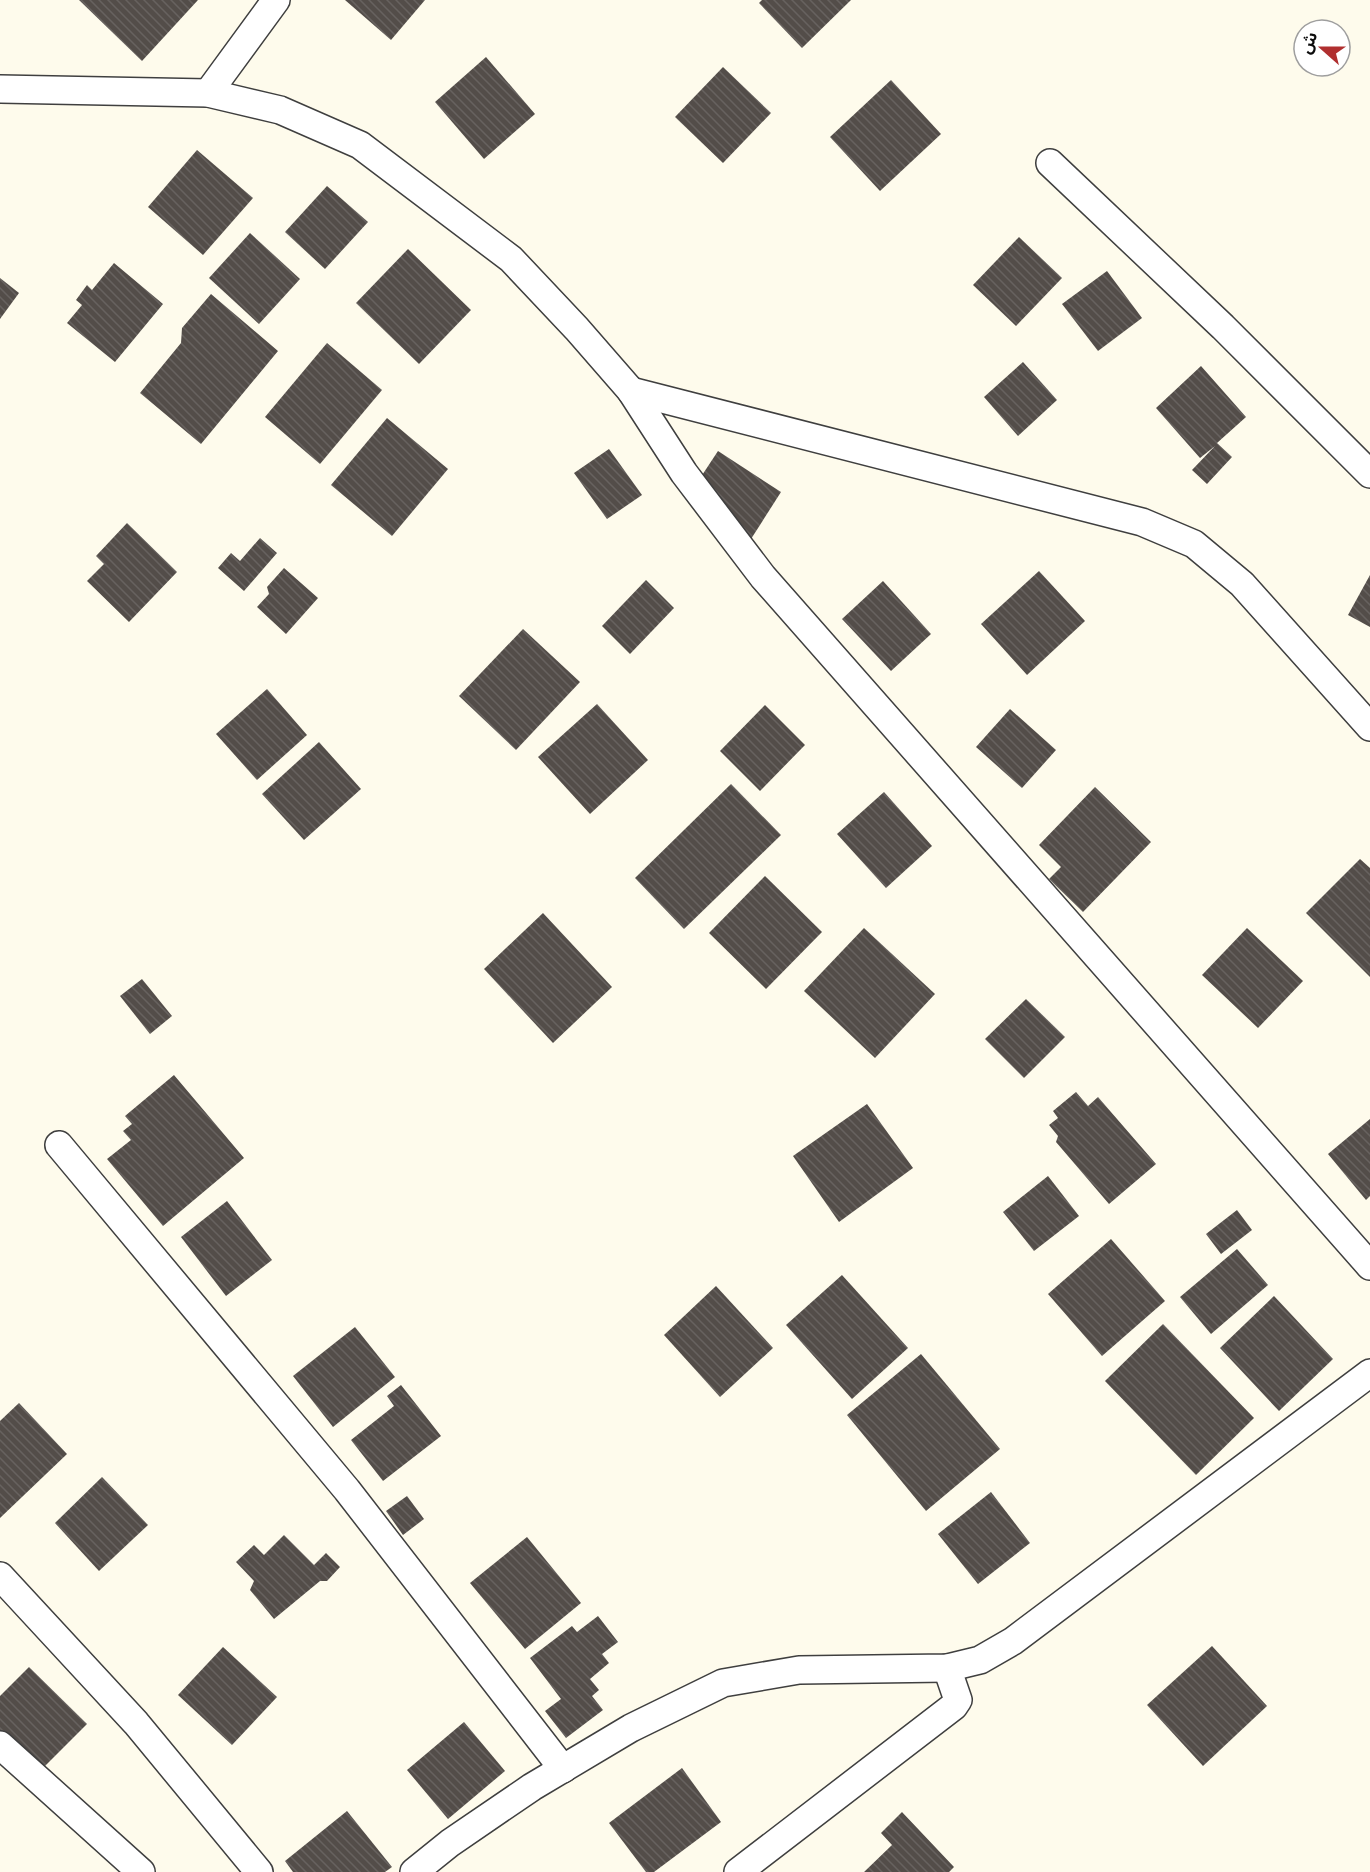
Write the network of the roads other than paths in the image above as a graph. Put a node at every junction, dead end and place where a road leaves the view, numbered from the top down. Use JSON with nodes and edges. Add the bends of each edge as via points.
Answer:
{"nodes":[{"id":1,"x":276,"y":0,"type":"edge"},
{"id":2,"x":0,"y":88,"type":"edge"},
{"id":3,"x":208,"y":93,"type":"junction"},
{"id":4,"x":1050,"y":163,"type":"dead end"},
{"id":5,"x":631,"y":391,"type":"junction"},
{"id":6,"x":1370,"y":474,"type":"edge"},
{"id":7,"x":1370,"y":727,"type":"edge"},
{"id":8,"x":59,"y":1145,"type":"dead end"},
{"id":9,"x":1370,"y":1266,"type":"edge"},
{"id":10,"x":1370,"y":1373,"type":"edge"},
{"id":11,"x":0,"y":1576,"type":"edge"},
{"id":12,"x":948,"y":1668,"type":"junction"},
{"id":13,"x":0,"y":1745,"type":"edge"},
{"id":14,"x":563,"y":1769,"type":"junction"},
{"id":15,"x":141,"y":1872,"type":"edge"},
{"id":16,"x":259,"y":1872,"type":"edge"},
{"id":17,"x":414,"y":1872,"type":"edge"},
{"id":18,"x":738,"y":1872,"type":"edge"}],
"edges":[{"from":1,"to":3,"type":"street"},
{"from":2,"to":3,"type":"street"},
{"from":3,"to":5,"type":"street","via":[[280,110],[360,145],[511,259]]},
{"from":4,"to":6,"type":"street"},
{"from":5,"to":7,"type":"street","via":[[1142,522],[1194,544],[1242,584]]},
{"from":5,"to":9,"type":"street","via":[[684,473],[763,577]]},
{"from":8,"to":14,"type":"street","via":[[347,1490]]},
{"from":10,"to":12,"type":"street","via":[[1013,1641],[980,1660]]},
{"from":11,"to":16,"type":"street","via":[[136,1723]]},
{"from":12,"to":14,"type":"street","via":[[799,1670],[723,1683],[631,1728]]},
{"from":12,"to":18,"type":"street","via":[[958,1700],[954,1706]]},
{"from":13,"to":15,"type":"street"},
{"from":14,"to":17,"type":"street","via":[[450,1843]]}]}
